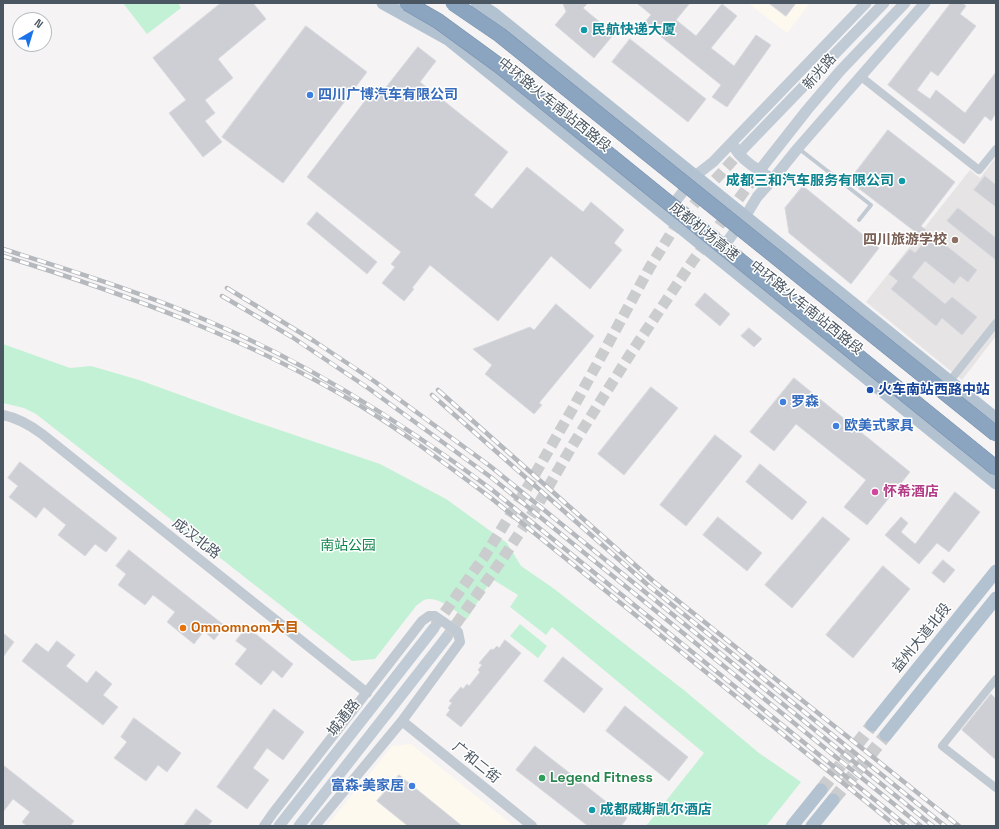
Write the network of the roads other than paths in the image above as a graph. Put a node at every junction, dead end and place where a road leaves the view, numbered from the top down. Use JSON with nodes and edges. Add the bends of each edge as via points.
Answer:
{"nodes":[{"id":1,"x":383,"y":3,"type":"edge"},
{"id":2,"x":407,"y":3,"type":"edge"},
{"id":3,"x":453,"y":3,"type":"edge"},
{"id":4,"x":477,"y":3,"type":"edge"},
{"id":5,"x":866,"y":3,"type":"edge"},
{"id":6,"x":884,"y":3,"type":"edge"},
{"id":7,"x":905,"y":3,"type":"edge"},
{"id":8,"x":925,"y":3,"type":"edge"},
{"id":9,"x":860,"y":76,"type":"junction"},
{"id":10,"x":732,"y":142,"type":"junction"},
{"id":11,"x":798,"y":148,"type":"junction"},
{"id":12,"x":743,"y":149,"type":"tunnel mouth"},
{"id":13,"x":996,"y":149,"type":"edge"},
{"id":14,"x":763,"y":166,"type":"tunnel mouth"},
{"id":15,"x":695,"y":176,"type":"junction"},
{"id":16,"x":773,"y":179,"type":"junction"},
{"id":17,"x":664,"y":215,"type":"junction"},
{"id":18,"x":745,"y":217,"type":"junction"},
{"id":19,"x":859,"y":220,"type":"dead end"},
{"id":20,"x":716,"y":256,"type":"junction"},
{"id":21,"x":996,"y":323,"type":"edge"},
{"id":22,"x":949,"y":382,"type":"junction"},
{"id":23,"x":3,"y":415,"type":"edge"},
{"id":24,"x":996,"y":419,"type":"edge"},
{"id":25,"x":996,"y":434,"type":"edge"},
{"id":26,"x":996,"y":468,"type":"edge"},
{"id":27,"x":996,"y":483,"type":"edge"},
{"id":28,"x":996,"y":571,"type":"edge"},
{"id":29,"x":996,"y":598,"type":"edge"},
{"id":30,"x":434,"y":628,"type":"tunnel mouth"},
{"id":31,"x":446,"y":638,"type":"tunnel mouth"},
{"id":32,"x":996,"y":679,"type":"edge"},
{"id":33,"x":367,"y":692,"type":"junction"},
{"id":34,"x":402,"y":721,"type":"junction"},
{"id":35,"x":872,"y":725,"type":"tunnel mouth"},
{"id":36,"x":886,"y":735,"type":"tunnel mouth"},
{"id":37,"x":996,"y":788,"type":"edge"},
{"id":38,"x":821,"y":790,"type":"tunnel mouth"},
{"id":39,"x":833,"y":800,"type":"tunnel mouth"},
{"id":40,"x":264,"y":826,"type":"edge"},
{"id":41,"x":279,"y":826,"type":"edge"},
{"id":42,"x":299,"y":826,"type":"edge"},
{"id":43,"x":315,"y":826,"type":"edge"},
{"id":44,"x":532,"y":826,"type":"edge"},
{"id":45,"x":792,"y":826,"type":"edge"},
{"id":46,"x":812,"y":826,"type":"edge"}],
"edges":[{"from":1,"to":17,"type":"main road","name":"中环路火车南站西路段","via":[[448,39]]},
{"from":2,"to":26,"type":"highway","name":"成都机场高速","bridge":true,"via":[[438,21],[501,67]]},
{"from":3,"to":25,"type":"highway","name":"成都机场高速","bridge":true,"via":[[513,45]]},
{"from":4,"to":15,"type":"main road"},
{"from":5,"to":10,"type":"main road"},
{"from":6,"to":12,"type":"main road"},
{"from":7,"to":14,"type":"main road","name":"新光路","via":[[840,71]]},
{"from":8,"to":9,"type":"main road"},
{"from":9,"to":11,"type":"main road"},
{"from":9,"to":13,"type":"street","via":[[979,170]]},
{"from":10,"to":15,"type":"main road"},
{"from":10,"to":16,"type":"main road","via":[[745,159]]},
{"from":11,"to":16,"type":"main road"},
{"from":11,"to":19,"type":"lane","via":[[871,205]]},
{"from":15,"to":17,"type":"main road"},
{"from":15,"to":18,"type":"main road"},
{"from":16,"to":18,"type":"main road","via":[[757,197]]},
{"from":17,"to":20,"type":"main road","name":"中环路火车南站西路段"},
{"from":18,"to":20,"type":"main road"},
{"from":18,"to":22,"type":"main road"},
{"from":20,"to":27,"type":"main road","name":"中环路火车南站西路段"},
{"from":21,"to":22,"type":"street"},
{"from":22,"to":24,"type":"main road"},
{"from":23,"to":33,"type":"street","name":"成汉北路","via":[[22,421],[42,434]]},
{"from":28,"to":35,"type":"main road","name":"益州大道北段"},
{"from":29,"to":36,"type":"main road"},
{"from":30,"to":41,"type":"main road","name":"城通路"},
{"from":31,"to":42,"type":"main road"},
{"from":32,"to":37,"type":"street","via":[[942,746]]},
{"from":33,"to":34,"type":"street","via":[[422,621],[429,616],[436,616],[458,632],[460,642]]},
{"from":33,"to":40,"type":"street"},
{"from":34,"to":43,"type":"street"},
{"from":34,"to":44,"type":"street","name":"广和二街"},
{"from":38,"to":45,"type":"main road"},
{"from":39,"to":46,"type":"main road"}]}
